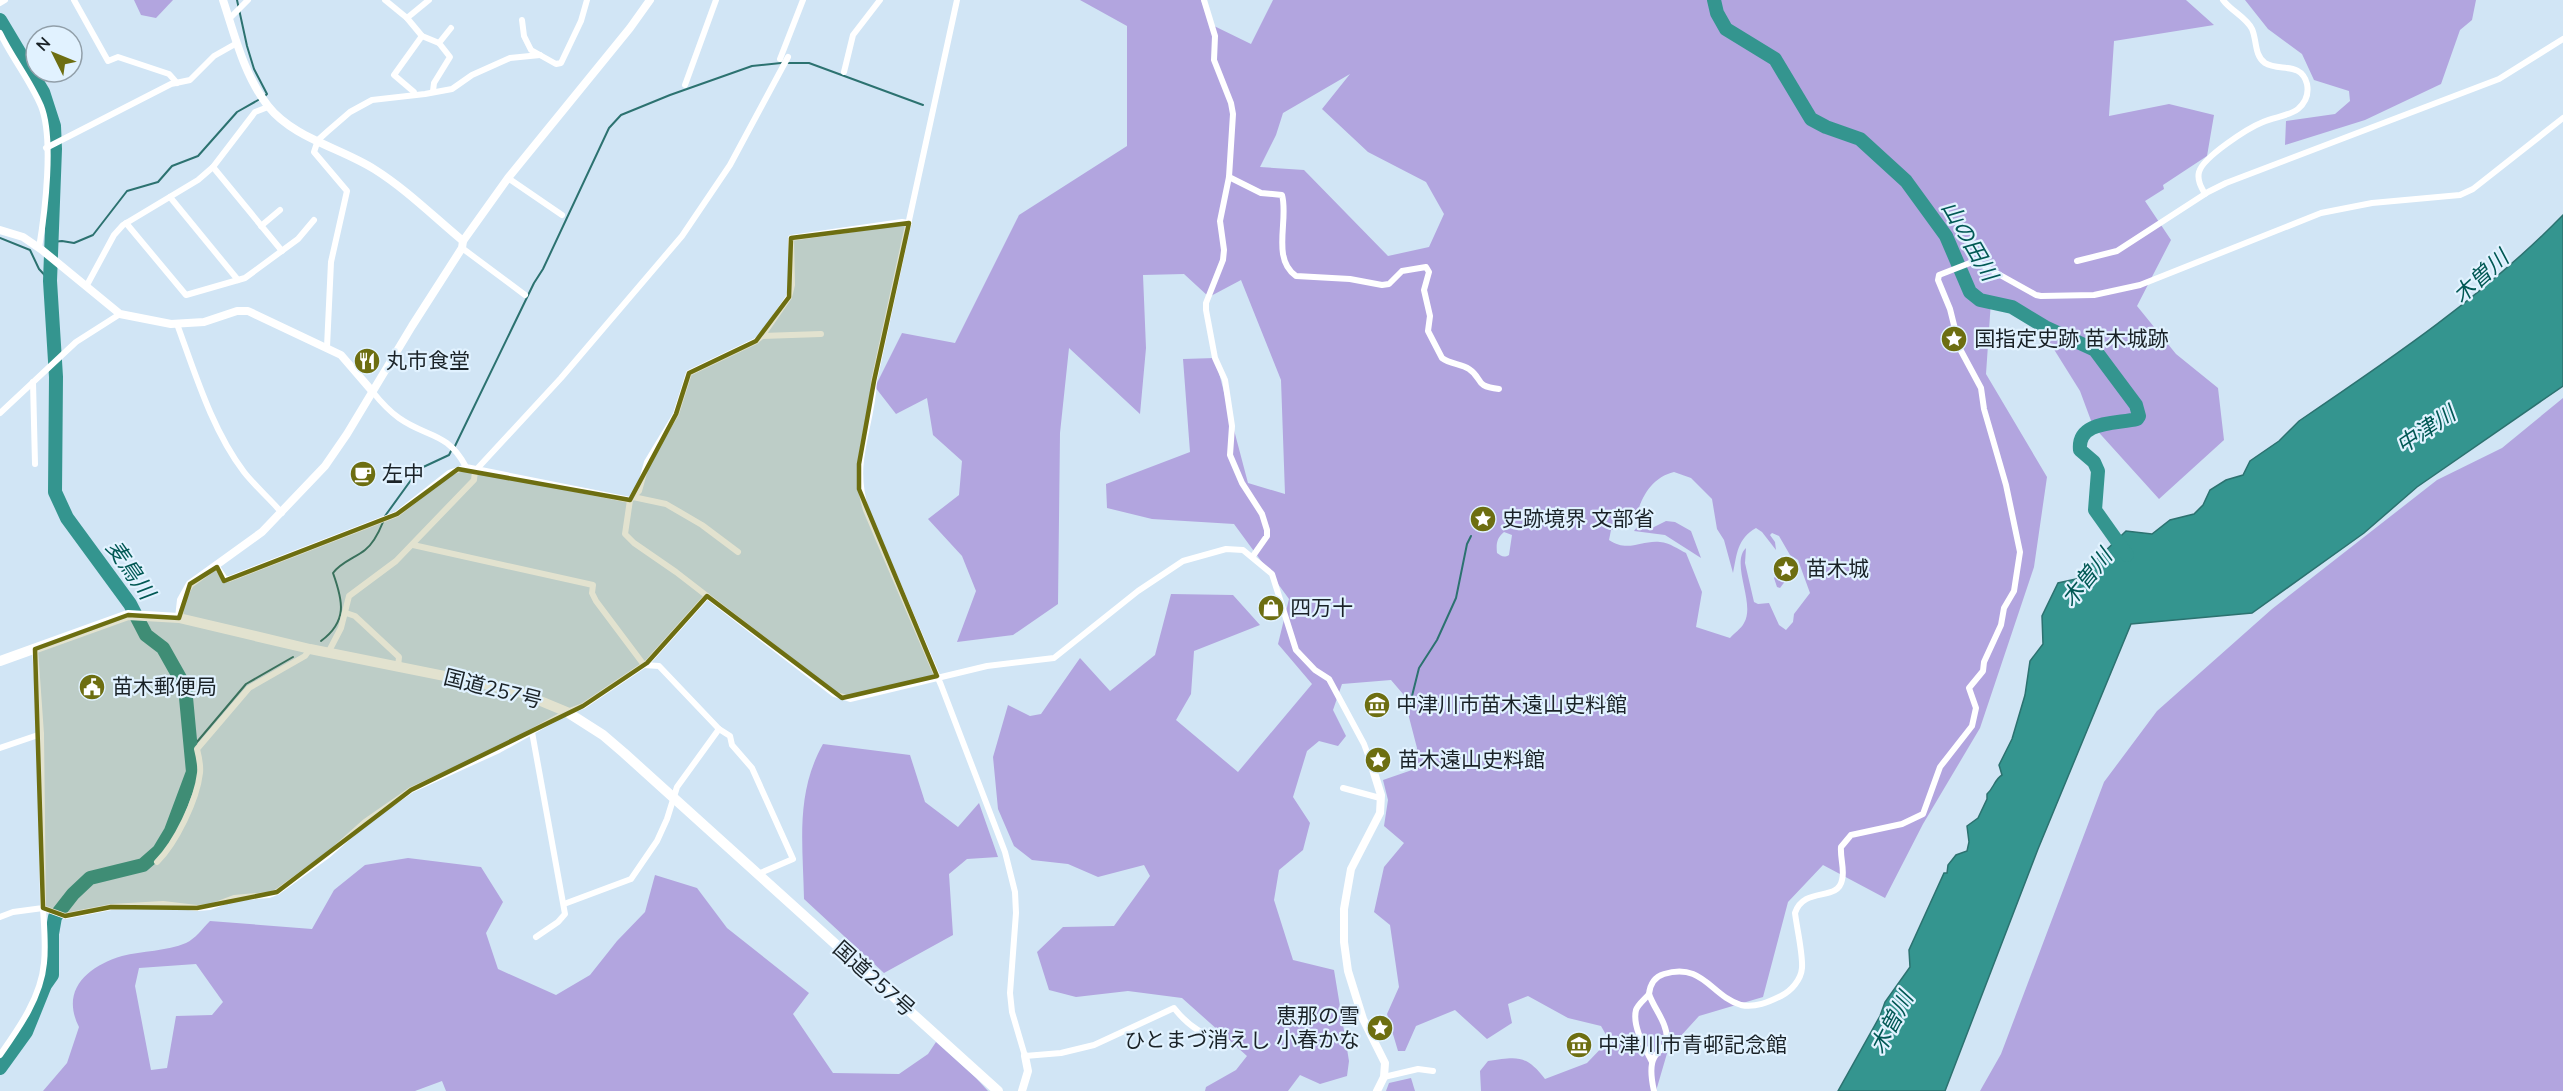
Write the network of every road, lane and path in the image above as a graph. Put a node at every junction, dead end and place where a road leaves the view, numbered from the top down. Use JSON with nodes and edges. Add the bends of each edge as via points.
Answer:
{"nodes":[{"id":1,"x":5,"y":0,"type":"edge"},
{"id":2,"x":74,"y":0,"type":"edge"},
{"id":3,"x":223,"y":0,"type":"edge"},
{"id":4,"x":248,"y":0,"type":"edge"},
{"id":5,"x":385,"y":0,"type":"edge"},
{"id":6,"x":429,"y":0,"type":"edge"},
{"id":7,"x":587,"y":0,"type":"edge"},
{"id":8,"x":650,"y":0,"type":"edge"},
{"id":9,"x":716,"y":0,"type":"edge"},
{"id":10,"x":803,"y":0,"type":"edge"},
{"id":11,"x":880,"y":0,"type":"edge"},
{"id":12,"x":957,"y":0,"type":"edge"},
{"id":13,"x":1204,"y":0,"type":"edge"},
{"id":14,"x":2223,"y":0,"type":"edge"},
{"id":15,"x":0,"y":3,"type":"edge"},
{"id":16,"x":407,"y":18,"type":"junction"},
{"id":17,"x":229,"y":19,"type":"junction"},
{"id":18,"x":522,"y":20,"type":"dead end"},
{"id":19,"x":451,"y":28,"type":"dead end"},
{"id":20,"x":0,"y":33,"type":"edge"},
{"id":21,"x":422,"y":36,"type":"junction"},
{"id":22,"x":2563,"y":39,"type":"edge"},
{"id":23,"x":439,"y":43,"type":"junction"},
{"id":24,"x":237,"y":44,"type":"junction"},
{"id":25,"x":540,"y":55,"type":"junction"},
{"id":26,"x":788,"y":57,"type":"dead end"},
{"id":27,"x":780,"y":59,"type":"dead end"},
{"id":28,"x":844,"y":72,"type":"dead end"},
{"id":29,"x":177,"y":83,"type":"junction"},
{"id":30,"x":685,"y":85,"type":"dead end"},
{"id":31,"x":433,"y":91,"type":"junction"},
{"id":32,"x":414,"y":95,"type":"junction"},
{"id":33,"x":268,"y":107,"type":"junction"},
{"id":34,"x":2563,"y":117,"type":"edge"},
{"id":35,"x":318,"y":140,"type":"junction"},
{"id":36,"x":46,"y":148,"type":"junction"},
{"id":37,"x":213,"y":167,"type":"junction"},
{"id":38,"x":1229,"y":177,"type":"junction"},
{"id":39,"x":508,"y":178,"type":"junction"},
{"id":40,"x":2205,"y":194,"type":"junction"},
{"id":41,"x":170,"y":196,"type":"junction"},
{"id":42,"x":280,"y":210,"type":"dead end"},
{"id":43,"x":562,"y":215,"type":"dead end"},
{"id":44,"x":314,"y":220,"type":"dead end"},
{"id":45,"x":126,"y":223,"type":"junction"},
{"id":46,"x":909,"y":223,"type":"junction"},
{"id":47,"x":261,"y":226,"type":"junction"},
{"id":48,"x":0,"y":230,"type":"edge"},
{"id":49,"x":462,"y":245,"type":"junction"},
{"id":50,"x":39,"y":248,"type":"junction"},
{"id":51,"x":282,"y":251,"type":"junction"},
{"id":52,"x":2077,"y":261,"type":"dead end"},
{"id":53,"x":238,"y":280,"type":"junction"},
{"id":54,"x":87,"y":285,"type":"junction"},
{"id":55,"x":525,"y":295,"type":"dead end"},
{"id":56,"x":120,"y":314,"type":"junction"},
{"id":57,"x":177,"y":324,"type":"junction"},
{"id":58,"x":821,"y":334,"type":"dead end"},
{"id":59,"x":762,"y":336,"type":"junction"},
{"id":60,"x":327,"y":348,"type":"junction"},
{"id":61,"x":33,"y":382,"type":"junction"},
{"id":62,"x":1499,"y":389,"type":"dead end"},
{"id":63,"x":372,"y":391,"type":"junction"},
{"id":64,"x":0,"y":413,"type":"edge"},
{"id":65,"x":35,"y":464,"type":"dead end"},
{"id":66,"x":465,"y":467,"type":"junction"},
{"id":67,"x":475,"y":471,"type":"junction"},
{"id":68,"x":632,"y":498,"type":"junction"},
{"id":69,"x":282,"y":513,"type":"junction"},
{"id":70,"x":413,"y":545,"type":"junction"},
{"id":71,"x":738,"y":552,"type":"dead end"},
{"id":72,"x":1253,"y":556,"type":"junction"},
{"id":73,"x":217,"y":567,"type":"junction"},
{"id":74,"x":707,"y":596,"type":"junction"},
{"id":75,"x":346,"y":614,"type":"junction"},
{"id":76,"x":179,"y":618,"type":"junction"},
{"id":77,"x":35,"y":649,"type":"junction"},
{"id":78,"x":310,"y":649,"type":"junction"},
{"id":79,"x":328,"y":652,"type":"junction"},
{"id":80,"x":0,"y":661,"type":"edge"},
{"id":81,"x":644,"y":665,"type":"junction"},
{"id":82,"x":399,"y":667,"type":"junction"},
{"id":83,"x":937,"y":676,"type":"junction"},
{"id":84,"x":567,"y":712,"type":"junction"},
{"id":85,"x":719,"y":729,"type":"junction"},
{"id":86,"x":532,"y":732,"type":"junction"},
{"id":87,"x":41,"y":734,"type":"junction"},
{"id":88,"x":0,"y":748,"type":"edge"},
{"id":89,"x":1371,"y":763,"type":"joint"},
{"id":90,"x":1343,"y":788,"type":"dead end"},
{"id":91,"x":673,"y":797,"type":"junction"},
{"id":92,"x":1380,"y":798,"type":"junction"},
{"id":93,"x":157,"y":862,"type":"dead end"},
{"id":94,"x":758,"y":874,"type":"junction"},
{"id":95,"x":564,"y":904,"type":"junction"},
{"id":96,"x":47,"y":908,"type":"junction"},
{"id":97,"x":0,"y":917,"type":"edge"},
{"id":98,"x":536,"y":937,"type":"dead end"},
{"id":99,"x":1649,"y":994,"type":"junction"},
{"id":100,"x":1227,"y":1042,"type":"dead end"},
{"id":101,"x":0,"y":1055,"type":"edge"},
{"id":102,"x":1025,"y":1056,"type":"junction"},
{"id":103,"x":1652,"y":1062,"type":"junction"},
{"id":104,"x":1433,"y":1071,"type":"dead end"},
{"id":105,"x":1384,"y":1077,"type":"junction"},
{"id":106,"x":998,"y":1091,"type":"edge"},
{"id":107,"x":1022,"y":1091,"type":"edge"},
{"id":108,"x":1377,"y":1091,"type":"edge"},
{"id":109,"x":1654,"y":1091,"type":"edge"}],
"edges":[{"from":1,"to":15,"type":"street"},
{"from":2,"to":29,"type":"street","via":[[108,61],[118,57],[169,74]]},
{"from":3,"to":17,"type":"street"},
{"from":4,"to":17,"type":"street"},
{"from":5,"to":16,"type":"street"},
{"from":6,"to":16,"type":"street"},
{"from":7,"to":25,"type":"street","via":[[564,60],[556,64]]},
{"from":8,"to":39,"type":"street"},
{"from":9,"to":30,"type":"street"},
{"from":10,"to":27,"type":"street"},
{"from":11,"to":28,"type":"street","via":[[852,35]]},
{"from":12,"to":46,"type":"street"},
{"from":13,"to":38,"type":"street","via":[[1215,36],[1214,60],[1233,114]]},
{"from":14,"to":40,"type":"street","via":[[2249,24],[2263,61],[2299,72],[2307,85],[2307,95],[2294,111],[2248,130],[2205,162],[2198,178]]},
{"from":16,"to":21,"type":"street"},
{"from":17,"to":24,"type":"street"},
{"from":18,"to":25,"type":"street","via":[[531,50]]},
{"from":19,"to":23,"type":"street"},
{"from":20,"to":36,"type":"street","via":[[41,107]]},
{"from":21,"to":23,"type":"street"},
{"from":21,"to":32,"type":"street","via":[[394,75]]},
{"from":22,"to":40,"type":"street","via":[[2499,79]]},
{"from":23,"to":31,"type":"street","via":[[450,57]]},
{"from":24,"to":29,"type":"street","via":[[214,56],[190,81]]},
{"from":24,"to":33,"type":"street"},
{"from":25,"to":31,"type":"street","via":[[510,58],[452,88]]},
{"from":26,"to":67,"type":"street","via":[[730,165],[682,236],[561,378]]},
{"from":29,"to":36,"type":"street"},
{"from":31,"to":32,"type":"street"},
{"from":32,"to":35,"type":"street","via":[[381,97],[362,104]]},
{"from":33,"to":35,"type":"street"},
{"from":33,"to":37,"type":"street","via":[[255,112]]},
{"from":34,"to":99,"type":"street","via":[[2473,189],[2460,195],[2321,213],[2140,285],[2094,295],[2042,296],[1975,261],[1940,275],[1938,280],[1960,349],[1981,388],[2020,552],[2014,591],[1983,671],[1970,688],[1976,708],[1972,726],[1940,767],[1923,814],[1902,824],[1851,836],[1841,847],[1842,880],[1838,889],[1806,898],[1798,905],[1795,913],[1802,970],[1787,993],[1745,1006],[1699,976],[1676,972],[1659,975]]},
{"from":35,"to":49,"type":"street","via":[[375,170]]},
{"from":35,"to":60,"type":"street","via":[[314,152],[347,191],[332,262]]},
{"from":36,"to":50,"type":"street"},
{"from":37,"to":41,"type":"street"},
{"from":37,"to":47,"type":"street"},
{"from":38,"to":62,"type":"street","via":[[1261,193],[1282,195],[1283,252],[1287,267],[1296,276],[1382,285],[1389,284],[1402,271],[1426,267],[1428,331],[1442,358],[1466,367],[1478,383]]},
{"from":38,"to":72,"type":"street","via":[[1220,221],[1224,250],[1206,310],[1215,358],[1226,380],[1232,426],[1230,455],[1267,530]]},
{"from":39,"to":43,"type":"street"},
{"from":39,"to":49,"type":"street"},
{"from":40,"to":52,"type":"street","via":[[2117,251]]},
{"from":41,"to":45,"type":"street"},
{"from":41,"to":53,"type":"street"},
{"from":42,"to":47,"type":"street"},
{"from":44,"to":51,"type":"street"},
{"from":45,"to":53,"type":"street","via":[[186,295]]},
{"from":45,"to":54,"type":"street","via":[[114,235]]},
{"from":46,"to":59,"type":"street","via":[[791,238],[789,297]]},
{"from":46,"to":83,"type":"street","via":[[874,381],[859,464],[859,489]]},
{"from":47,"to":51,"type":"street"},
{"from":48,"to":50,"type":"street","via":[[23,237]]},
{"from":49,"to":55,"type":"street"},
{"from":49,"to":63,"type":"street"},
{"from":50,"to":54,"type":"street"},
{"from":51,"to":53,"type":"street"},
{"from":54,"to":56,"type":"street"},
{"from":56,"to":57,"type":"street"},
{"from":56,"to":61,"type":"street","via":[[76,342]]},
{"from":57,"to":60,"type":"street","via":[[248,311]]},
{"from":57,"to":69,"type":"street","via":[[229,450]]},
{"from":58,"to":59,"type":"street"},
{"from":59,"to":68,"type":"street","via":[[688,373],[676,414],[652,452],[639,491]]},
{"from":60,"to":63,"type":"street","via":[[352,365]]},
{"from":61,"to":64,"type":"street"},
{"from":61,"to":65,"type":"street"},
{"from":63,"to":66,"type":"street","via":[[399,418],[441,438]]},
{"from":63,"to":69,"type":"street","via":[[325,466]]},
{"from":66,"to":67,"type":"street"},
{"from":66,"to":73,"type":"street","via":[[449,473],[400,512],[229,579]]},
{"from":67,"to":68,"type":"street"},
{"from":67,"to":70,"type":"street","via":[[474,480]]},
{"from":68,"to":71,"type":"street","via":[[666,504]]},
{"from":68,"to":74,"type":"street","via":[[625,534]]},
{"from":69,"to":73,"type":"street"},
{"from":70,"to":75,"type":"street","via":[[349,596]]},
{"from":70,"to":81,"type":"street","via":[[593,585],[596,601]]},
{"from":72,"to":83,"type":"street","via":[[1243,550],[1226,549],[1183,561],[1138,591],[1054,658]]},
{"from":72,"to":89,"type":"street","via":[[1272,574],[1296,650],[1329,679]]},
{"from":73,"to":76,"type":"street","via":[[190,584]]},
{"from":74,"to":81,"type":"street"},
{"from":74,"to":83,"type":"street","via":[[842,698]]},
{"from":75,"to":79,"type":"street"},
{"from":75,"to":82,"type":"street","via":[[355,616],[399,657]]},
{"from":76,"to":77,"type":"highway","name":"国道257号","via":[[128,615]]},
{"from":76,"to":78,"type":"highway","name":"国道257号"},
{"from":77,"to":80,"type":"highway","name":"国道257号"},
{"from":77,"to":87,"type":"street"},
{"from":78,"to":79,"type":"highway","name":"国道257号"},
{"from":78,"to":93,"type":"street","via":[[305,656],[249,688],[197,749],[199,781],[174,842]]},
{"from":79,"to":82,"type":"highway","name":"国道257号"},
{"from":81,"to":84,"type":"street","via":[[583,706]]},
{"from":81,"to":85,"type":"street","via":[[659,666]]},
{"from":82,"to":84,"type":"highway","name":"国道257号","via":[[514,690]]},
{"from":83,"to":102,"type":"street","via":[[1005,852],[1015,892],[1010,993]]},
{"from":84,"to":86,"type":"street"},
{"from":84,"to":91,"type":"highway","name":"国道257号","via":[[603,735]]},
{"from":85,"to":91,"type":"street"},
{"from":85,"to":94,"type":"street","via":[[730,736],[732,745],[752,768],[793,859]]},
{"from":86,"to":95,"type":"street"},
{"from":86,"to":96,"type":"street","via":[[411,790],[269,895],[234,898],[210,907],[162,904],[62,915]]},
{"from":87,"to":88,"type":"street"},
{"from":87,"to":96,"type":"street"},
{"from":89,"to":92,"type":"street"},
{"from":90,"to":92,"type":"street"},
{"from":91,"to":94,"type":"highway","name":"国道257号"},
{"from":91,"to":95,"type":"street","via":[[657,841],[631,879]]},
{"from":92,"to":105,"type":"street","via":[[1377,824],[1351,868],[1344,942],[1348,971],[1363,1019],[1385,1063]]},
{"from":94,"to":106,"type":"highway","name":"国道257号"},
{"from":95,"to":98,"type":"street","via":[[565,914]]},
{"from":96,"to":97,"type":"street"},
{"from":96,"to":101,"type":"street","via":[[43,973],[23,1022]]},
{"from":99,"to":103,"type":"street","via":[[1638,1006],[1636,1018]]},
{"from":99,"to":103,"type":"street","via":[[1667,1038]]},
{"from":100,"to":102,"type":"street","via":[[1187,1024],[1174,1008],[1094,1045]]},
{"from":102,"to":107,"type":"street","via":[[1028,1071]]},
{"from":103,"to":109,"type":"street"},
{"from":104,"to":105,"type":"street","via":[[1418,1069]]},
{"from":105,"to":108,"type":"street"}]}
